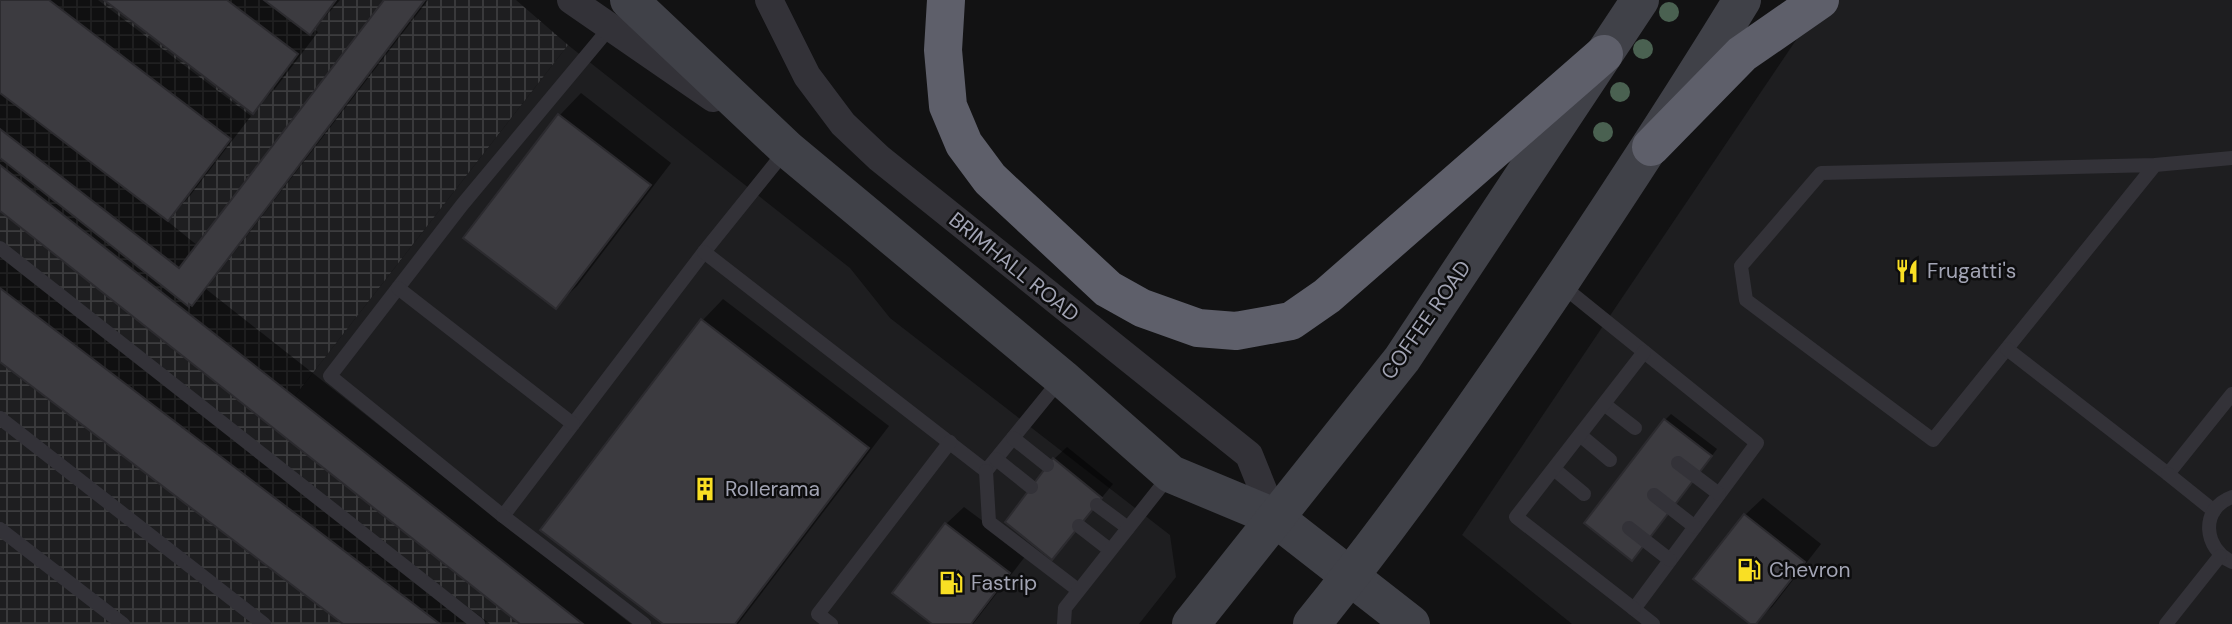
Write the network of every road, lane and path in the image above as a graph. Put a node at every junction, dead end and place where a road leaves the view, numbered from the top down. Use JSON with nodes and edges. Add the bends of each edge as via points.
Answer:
{"nodes":[{"id":1,"x":571,"y":0,"type":"edge"},
{"id":2,"x":769,"y":0,"type":"edge"},
{"id":3,"x":946,"y":0,"type":"edge"},
{"id":4,"x":1640,"y":0,"type":"edge"},
{"id":5,"x":1742,"y":0,"type":"edge"},
{"id":6,"x":1820,"y":0,"type":"edge"},
{"id":7,"x":623,"y":9,"type":"edge"},
{"id":8,"x":1604,"y":54,"type":"junction"},
{"id":9,"x":1651,"y":147,"type":"junction"},
{"id":10,"x":787,"y":149,"type":"junction"},
{"id":11,"x":2232,"y":158,"type":"edge"},
{"id":12,"x":2155,"y":165,"type":"junction"},
{"id":13,"x":0,"y":248,"type":"edge"},
{"id":14,"x":704,"y":251,"type":"junction"},
{"id":15,"x":1559,"y":284,"type":"junction"},
{"id":16,"x":398,"y":288,"type":"junction"},
{"id":17,"x":2007,"y":349,"type":"junction"},
{"id":18,"x":1644,"y":352,"type":"junction"},
{"id":19,"x":1062,"y":378,"type":"junction"},
{"id":20,"x":2232,"y":394,"type":"edge"},
{"id":21,"x":1604,"y":404,"type":"junction"},
{"id":22,"x":0,"y":418,"type":"edge"},
{"id":23,"x":573,"y":424,"type":"junction"},
{"id":24,"x":1635,"y":428,"type":"dead end"},
{"id":25,"x":1580,"y":435,"type":"junction"},
{"id":26,"x":1013,"y":438,"type":"junction"},
{"id":27,"x":950,"y":442,"type":"junction"},
{"id":28,"x":996,"y":459,"type":"junction"},
{"id":29,"x":1610,"y":460,"type":"dead end"},
{"id":30,"x":1678,"y":463,"type":"dead end"},
{"id":31,"x":1047,"y":465,"type":"dead end"},
{"id":32,"x":1554,"y":469,"type":"junction"},
{"id":33,"x":986,"y":471,"type":"junction"},
{"id":34,"x":1171,"y":474,"type":"junction"},
{"id":35,"x":2168,"y":474,"type":"junction"},
{"id":36,"x":1031,"y":487,"type":"dead end"},
{"id":37,"x":1584,"y":494,"type":"dead end"},
{"id":38,"x":1719,"y":494,"type":"junction"},
{"id":39,"x":1654,"y":495,"type":"dead end"},
{"id":40,"x":2232,"y":497,"type":"edge"},
{"id":41,"x":1097,"y":505,"type":"dead end"},
{"id":42,"x":2214,"y":511,"type":"junction"},
{"id":43,"x":503,"y":516,"type":"junction"},
{"id":44,"x":1274,"y":517,"type":"junction"},
{"id":45,"x":1079,"y":526,"type":"dead end"},
{"id":46,"x":1695,"y":527,"type":"junction"},
{"id":47,"x":1128,"y":528,"type":"junction"},
{"id":48,"x":1629,"y":528,"type":"dead end"},
{"id":49,"x":0,"y":529,"type":"edge"},
{"id":50,"x":1110,"y":550,"type":"junction"},
{"id":51,"x":2226,"y":559,"type":"edge"},
{"id":52,"x":1670,"y":560,"type":"junction"},
{"id":53,"x":1351,"y":576,"type":"junction"},
{"id":54,"x":1078,"y":590,"type":"junction"},
{"id":55,"x":1634,"y":609,"type":"junction"},
{"id":56,"x":814,"y":619,"type":"edge"},
{"id":57,"x":123,"y":624,"type":"edge"},
{"id":58,"x":264,"y":624,"type":"edge"},
{"id":59,"x":478,"y":624,"type":"edge"},
{"id":60,"x":643,"y":624,"type":"edge"},
{"id":61,"x":831,"y":624,"type":"edge"},
{"id":62,"x":1064,"y":624,"type":"edge"},
{"id":63,"x":1191,"y":624,"type":"edge"},
{"id":64,"x":1312,"y":624,"type":"edge"},
{"id":65,"x":1411,"y":624,"type":"edge"},
{"id":66,"x":1653,"y":624,"type":"edge"},
{"id":67,"x":2166,"y":624,"type":"edge"}],
"edges":[{"from":1,"to":7,"type":"street"},
{"from":2,"to":44,"type":"street","name":"BRIMHALL ROAD","via":[[807,75],[843,124],[880,159],[1249,455]]},
{"from":3,"to":8,"type":"highway","via":[[943,50],[948,106],[964,144],[990,179],[1108,289],[1142,308],[1198,328],[1236,331],[1291,321],[1327,296]]},
{"from":4,"to":8,"type":"main road","name":"COFFEE ROAD"},
{"from":5,"to":9,"type":"main road"},
{"from":6,"to":9,"type":"highway","via":[[1742,54]]},
{"from":7,"to":10,"type":"main road"},
{"from":7,"to":16,"type":"lane"},
{"from":8,"to":44,"type":"main road","name":"COFFEE ROAD","via":[[1402,359]]},
{"from":9,"to":15,"type":"main road"},
{"from":10,"to":14,"type":"lane"},
{"from":10,"to":19,"type":"main road"},
{"from":11,"to":12,"type":"lane"},
{"from":12,"to":17,"type":"lane"},
{"from":12,"to":17,"type":"lane","via":[[1821,173],[1741,266],[1746,300],[1933,440]]},
{"from":13,"to":59,"type":"lane"},
{"from":14,"to":23,"type":"lane"},
{"from":14,"to":27,"type":"lane"},
{"from":15,"to":18,"type":"lane"},
{"from":15,"to":53,"type":"main road","via":[[1506,365]]},
{"from":16,"to":23,"type":"lane"},
{"from":16,"to":43,"type":"lane","via":[[330,376]]},
{"from":17,"to":35,"type":"lane"},
{"from":18,"to":21,"type":"lane"},
{"from":18,"to":38,"type":"lane","via":[[1757,443]]},
{"from":19,"to":26,"type":"lane"},
{"from":19,"to":34,"type":"main road"},
{"from":20,"to":35,"type":"lane"},
{"from":21,"to":24,"type":"lane"},
{"from":21,"to":25,"type":"lane"},
{"from":22,"to":58,"type":"lane"},
{"from":23,"to":43,"type":"lane"},
{"from":25,"to":29,"type":"lane"},
{"from":25,"to":32,"type":"lane"},
{"from":26,"to":28,"type":"lane"},
{"from":26,"to":31,"type":"lane"},
{"from":27,"to":33,"type":"lane"},
{"from":27,"to":56,"type":"lane"},
{"from":28,"to":33,"type":"lane"},
{"from":28,"to":36,"type":"lane"},
{"from":30,"to":38,"type":"lane"},
{"from":32,"to":37,"type":"lane"},
{"from":32,"to":55,"type":"lane","via":[[1516,517]]},
{"from":33,"to":54,"type":"lane","via":[[989,522]]},
{"from":34,"to":44,"type":"main road"},
{"from":34,"to":47,"type":"lane"},
{"from":35,"to":42,"type":"lane"},
{"from":38,"to":46,"type":"lane"},
{"from":39,"to":46,"type":"lane"},
{"from":40,"to":42,"type":"lane"},
{"from":41,"to":47,"type":"lane"},
{"from":42,"to":51,"type":"lane","via":[[2209,537]]},
{"from":43,"to":60,"type":"lane"},
{"from":44,"to":53,"type":"main road"},
{"from":44,"to":63,"type":"main road","name":"COFFEE ROAD"},
{"from":45,"to":50,"type":"lane"},
{"from":46,"to":52,"type":"lane"},
{"from":47,"to":50,"type":"lane"},
{"from":48,"to":52,"type":"lane"},
{"from":49,"to":57,"type":"lane"},
{"from":50,"to":54,"type":"lane"},
{"from":51,"to":67,"type":"lane"},
{"from":52,"to":55,"type":"lane"},
{"from":53,"to":64,"type":"main road"},
{"from":53,"to":65,"type":"main road"},
{"from":54,"to":62,"type":"lane","via":[[1065,608]]},
{"from":55,"to":66,"type":"lane"},
{"from":56,"to":61,"type":"lane"}]}
